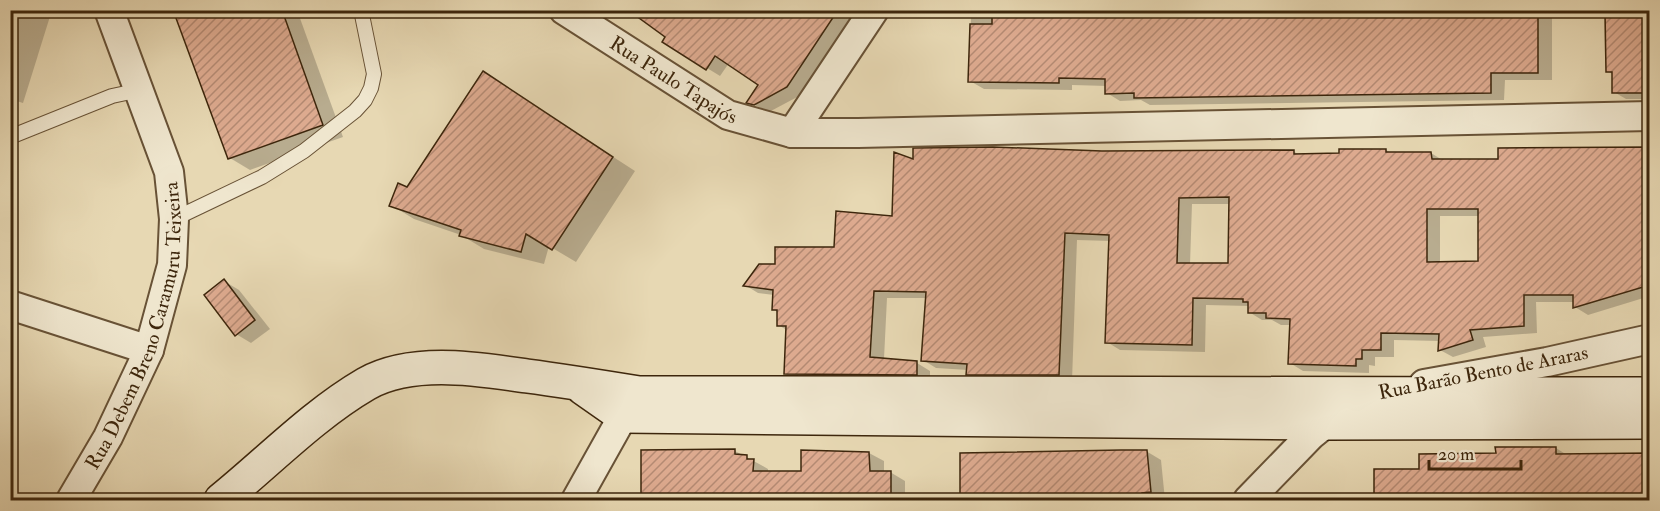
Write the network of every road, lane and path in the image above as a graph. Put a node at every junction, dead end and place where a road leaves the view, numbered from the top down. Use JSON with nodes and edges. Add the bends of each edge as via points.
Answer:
{"nodes":[{"id":1,"x":110,"y":10,"type":"edge"},
{"id":2,"x":361,"y":10,"type":"edge"},
{"id":3,"x":874,"y":10,"type":"edge"},
{"id":4,"x":576,"y":14,"type":"edge"},
{"id":5,"x":140,"y":90,"type":"junction"},
{"id":6,"x":1650,"y":116,"type":"edge"},
{"id":7,"x":792,"y":133,"type":"junction"},
{"id":8,"x":10,"y":137,"type":"edge"},
{"id":9,"x":174,"y":219,"type":"junction"},
{"id":10,"x":10,"y":305,"type":"edge"},
{"id":11,"x":1650,"y":339,"type":"edge"},
{"id":12,"x":150,"y":350,"type":"junction"},
{"id":13,"x":1650,"y":394,"type":"edge"},
{"id":14,"x":1366,"y":395,"type":"junction"},
{"id":15,"x":631,"y":405,"type":"junction"},
{"id":16,"x":1650,"y":422,"type":"edge"},
{"id":17,"x":1323,"y":423,"type":"junction"},
{"id":18,"x":71,"y":501,"type":"edge"},
{"id":19,"x":221,"y":501,"type":"edge"},
{"id":20,"x":576,"y":501,"type":"edge"},
{"id":21,"x":1248,"y":501,"type":"edge"}],
"edges":[{"from":1,"to":5,"type":"street","name":"Rua Debem Breno Caramuru Teixeira"},
{"from":2,"to":9,"type":"lane","via":[[374,74],[365,100],[304,151],[262,177]]},
{"from":3,"to":7,"type":"street"},
{"from":4,"to":7,"type":"street","name":"Rua Paulo Tapajós","via":[[728,115]]},
{"from":5,"to":8,"type":"lane","via":[[112,96]]},
{"from":5,"to":9,"type":"street","name":"Rua Debem Breno Caramuru Teixeira","via":[[169,172]]},
{"from":6,"to":7,"type":"street","name":"Rua Paulo Tapajós"},
{"from":9,"to":12,"type":"street","name":"Rua Debem Breno Caramuru Teixeira","via":[[172,265]]},
{"from":10,"to":12,"type":"street"},
{"from":11,"to":14,"type":"street","name":"Rua Barão Bento de Araras"},
{"from":12,"to":18,"type":"street","name":"Rua Debem Breno Caramuru Teixeira","via":[[108,437]]},
{"from":13,"to":14,"type":"street"},
{"from":14,"to":15,"type":"street"},
{"from":14,"to":17,"type":"street","name":"Rua Barão Bento de Araras"},
{"from":15,"to":17,"type":"street"},
{"from":15,"to":19,"type":"street","via":[[574,382],[478,369],[396,372],[367,383],[315,419]]},
{"from":15,"to":20,"type":"street"},
{"from":16,"to":17,"type":"street"},
{"from":17,"to":21,"type":"street","name":"Rua Barão Bento de Araras"}]}
